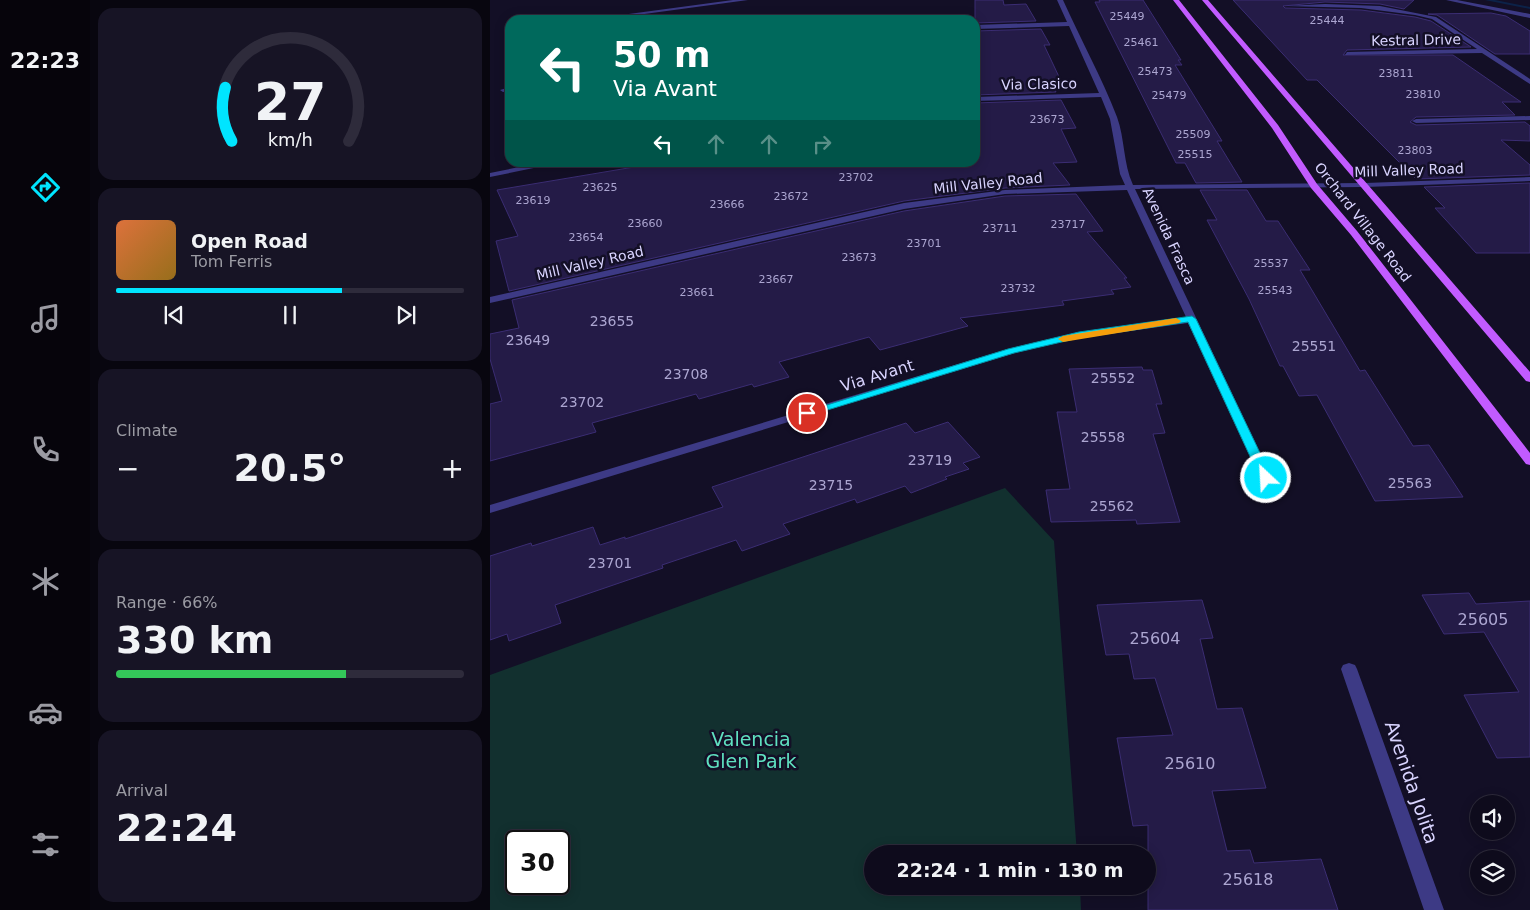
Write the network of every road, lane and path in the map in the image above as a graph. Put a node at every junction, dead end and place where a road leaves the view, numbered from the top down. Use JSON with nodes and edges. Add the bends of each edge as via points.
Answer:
{"nodes":[{"id":1,"x":746,"y":0,"type":"edge"},
{"id":2,"x":1060,"y":0,"type":"edge"},
{"id":3,"x":1176,"y":0,"type":"edge"},
{"id":4,"x":1205,"y":0,"type":"edge"},
{"id":5,"x":1449,"y":0,"type":"edge"},
{"id":6,"x":1288,"y":6,"type":"dead end"},
{"id":7,"x":627,"y":15,"type":"edge"},
{"id":8,"x":1530,"y":16,"type":"edge"},
{"id":9,"x":1072,"y":24,"type":"junction"},
{"id":10,"x":980,"y":27,"type":"edge"},
{"id":11,"x":1485,"y":51,"type":"junction"},
{"id":12,"x":1347,"y":54,"type":"dead end"},
{"id":13,"x":1530,"y":82,"type":"edge"},
{"id":14,"x":1104,"y":95,"type":"junction"},
{"id":15,"x":980,"y":99,"type":"edge"},
{"id":16,"x":1530,"y":118,"type":"edge"},
{"id":17,"x":1416,"y":121,"type":"dead end"},
{"id":18,"x":533,"y":167,"type":"edge"},
{"id":19,"x":490,"y":175,"type":"edge"},
{"id":20,"x":1530,"y":179,"type":"edge"},
{"id":21,"x":1365,"y":185,"type":"junction"},
{"id":22,"x":1314,"y":186,"type":"junction"},
{"id":23,"x":1131,"y":187,"type":"junction"},
{"id":24,"x":490,"y":300,"type":"edge"},
{"id":25,"x":1192,"y":319,"type":"junction"},
{"id":26,"x":1530,"y":379,"type":"edge"},
{"id":27,"x":1530,"y":460,"type":"edge"},
{"id":28,"x":1266,"y":478,"type":"dead end"},
{"id":29,"x":490,"y":509,"type":"edge"},
{"id":30,"x":1349,"y":669,"type":"dead end"},
{"id":31,"x":1434,"y":910,"type":"edge"}],
"edges":[{"from":1,"to":7,"type":"street"},
{"from":2,"to":9,"type":"street","name":"Avenida Frasca"},
{"from":3,"to":22,"type":"main road","name":"Orchard Village Road","via":[[1274,127]]},
{"from":4,"to":21,"type":"main road","name":"Orchard Village Road"},
{"from":5,"to":8,"type":"street"},
{"from":6,"to":11,"type":"street","via":[[1358,5],[1405,10],[1434,18]]},
{"from":9,"to":10,"type":"street"},
{"from":9,"to":14,"type":"street","name":"Avenida Frasca"},
{"from":11,"to":12,"type":"street","name":"Kestral Drive"},
{"from":11,"to":13,"type":"street"},
{"from":14,"to":15,"type":"street","name":"Via Clasico"},
{"from":14,"to":23,"type":"street","name":"Avenida Frasca","via":[[1114,119],[1124,174]]},
{"from":16,"to":17,"type":"street"},
{"from":18,"to":19,"type":"street"},
{"from":20,"to":21,"type":"street","name":"Mill Valley Road"},
{"from":21,"to":22,"type":"street","name":"Mill Valley Road"},
{"from":21,"to":26,"type":"main road","name":"Orchard Village Road"},
{"from":22,"to":23,"type":"street","name":"Mill Valley Road"},
{"from":22,"to":27,"type":"main road","name":"Orchard Village Road"},
{"from":23,"to":24,"type":"street","name":"Mill Valley Road","via":[[1005,192],[904,206]]},
{"from":23,"to":25,"type":"street","name":"Avenida Frasca"},
{"from":25,"to":28,"type":"street","name":"Avenida Frasca"},
{"from":25,"to":29,"type":"street","name":"Via Avant","via":[[1079,335],[1012,351]]},
{"from":30,"to":31,"type":"street","name":"Avenida Jolita"}]}
